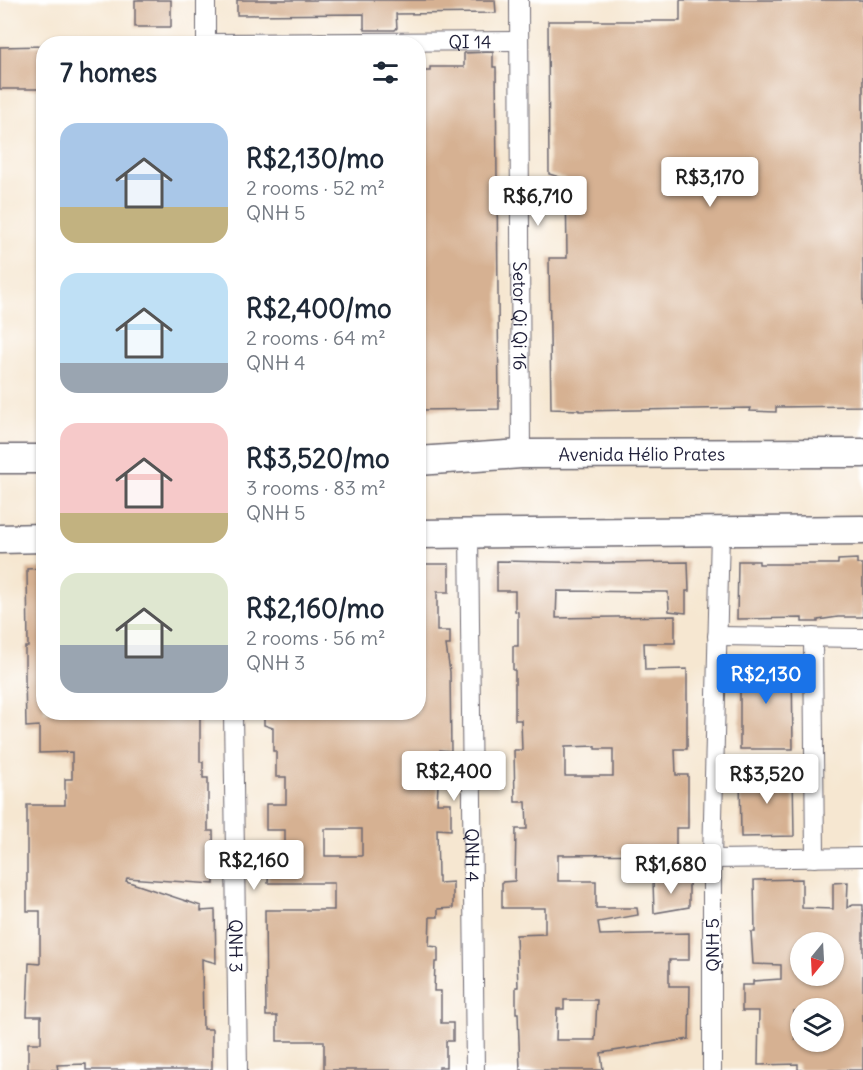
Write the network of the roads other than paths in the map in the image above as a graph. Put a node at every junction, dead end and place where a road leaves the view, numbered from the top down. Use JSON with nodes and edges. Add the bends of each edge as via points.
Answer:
{"nodes":[{"id":1,"x":206,"y":0,"type":"edge"},
{"id":2,"x":519,"y":0,"type":"edge"},
{"id":3,"x":206,"y":36,"type":"edge"},
{"id":4,"x":519,"y":41,"type":"junction"},
{"id":5,"x":426,"y":42,"type":"edge"},
{"id":6,"x":863,"y":453,"type":"edge"},
{"id":7,"x":521,"y":454,"type":"junction"},
{"id":8,"x":0,"y":459,"type":"edge"},
{"id":9,"x":36,"y":459,"type":"edge"},
{"id":10,"x":426,"y":460,"type":"edge"},
{"id":11,"x":863,"y":530,"type":"edge"},
{"id":12,"x":720,"y":532,"type":"junction"},
{"id":13,"x":469,"y":533,"type":"junction"},
{"id":14,"x":426,"y":534,"type":"edge"},
{"id":15,"x":36,"y":538,"type":"edge"},
{"id":16,"x":0,"y":539,"type":"edge"},
{"id":17,"x":717,"y":636,"type":"junction"},
{"id":18,"x":813,"y":637,"type":"junction"},
{"id":19,"x":863,"y":638,"type":"edge"},
{"id":20,"x":233,"y":720,"type":"edge"},
{"id":21,"x":863,"y":857,"type":"edge"},
{"id":22,"x":815,"y":858,"type":"junction"},
{"id":23,"x":712,"y":859,"type":"junction"},
{"id":24,"x":238,"y":1070,"type":"edge"},
{"id":25,"x":475,"y":1070,"type":"edge"},
{"id":26,"x":712,"y":1070,"type":"edge"}],
"edges":[{"from":1,"to":3,"type":"street"},
{"from":2,"to":4,"type":"street","name":"Setor Qi Qi 16"},
{"from":4,"to":5,"type":"street","name":"QI 14"},
{"from":4,"to":7,"type":"street","name":"Setor Qi Qi 16"},
{"from":6,"to":7,"type":"main road","name":"Avenida Hélio Prates"},
{"from":7,"to":10,"type":"main road","name":"Avenida Hélio Prates"},
{"from":8,"to":9,"type":"main road"},
{"from":11,"to":12,"type":"main road"},
{"from":12,"to":13,"type":"main road"},
{"from":12,"to":17,"type":"street","name":"QNH 5"},
{"from":13,"to":14,"type":"main road"},
{"from":13,"to":25,"type":"street","name":"QNH 4"},
{"from":15,"to":16,"type":"main road"},
{"from":17,"to":18,"type":"street"},
{"from":17,"to":23,"type":"street","name":"QNH 5"},
{"from":18,"to":19,"type":"street"},
{"from":18,"to":22,"type":"street"},
{"from":20,"to":24,"type":"street","name":"QNH 3"},
{"from":21,"to":22,"type":"street"},
{"from":22,"to":23,"type":"street"},
{"from":23,"to":26,"type":"street","name":"QNH 5"}]}
